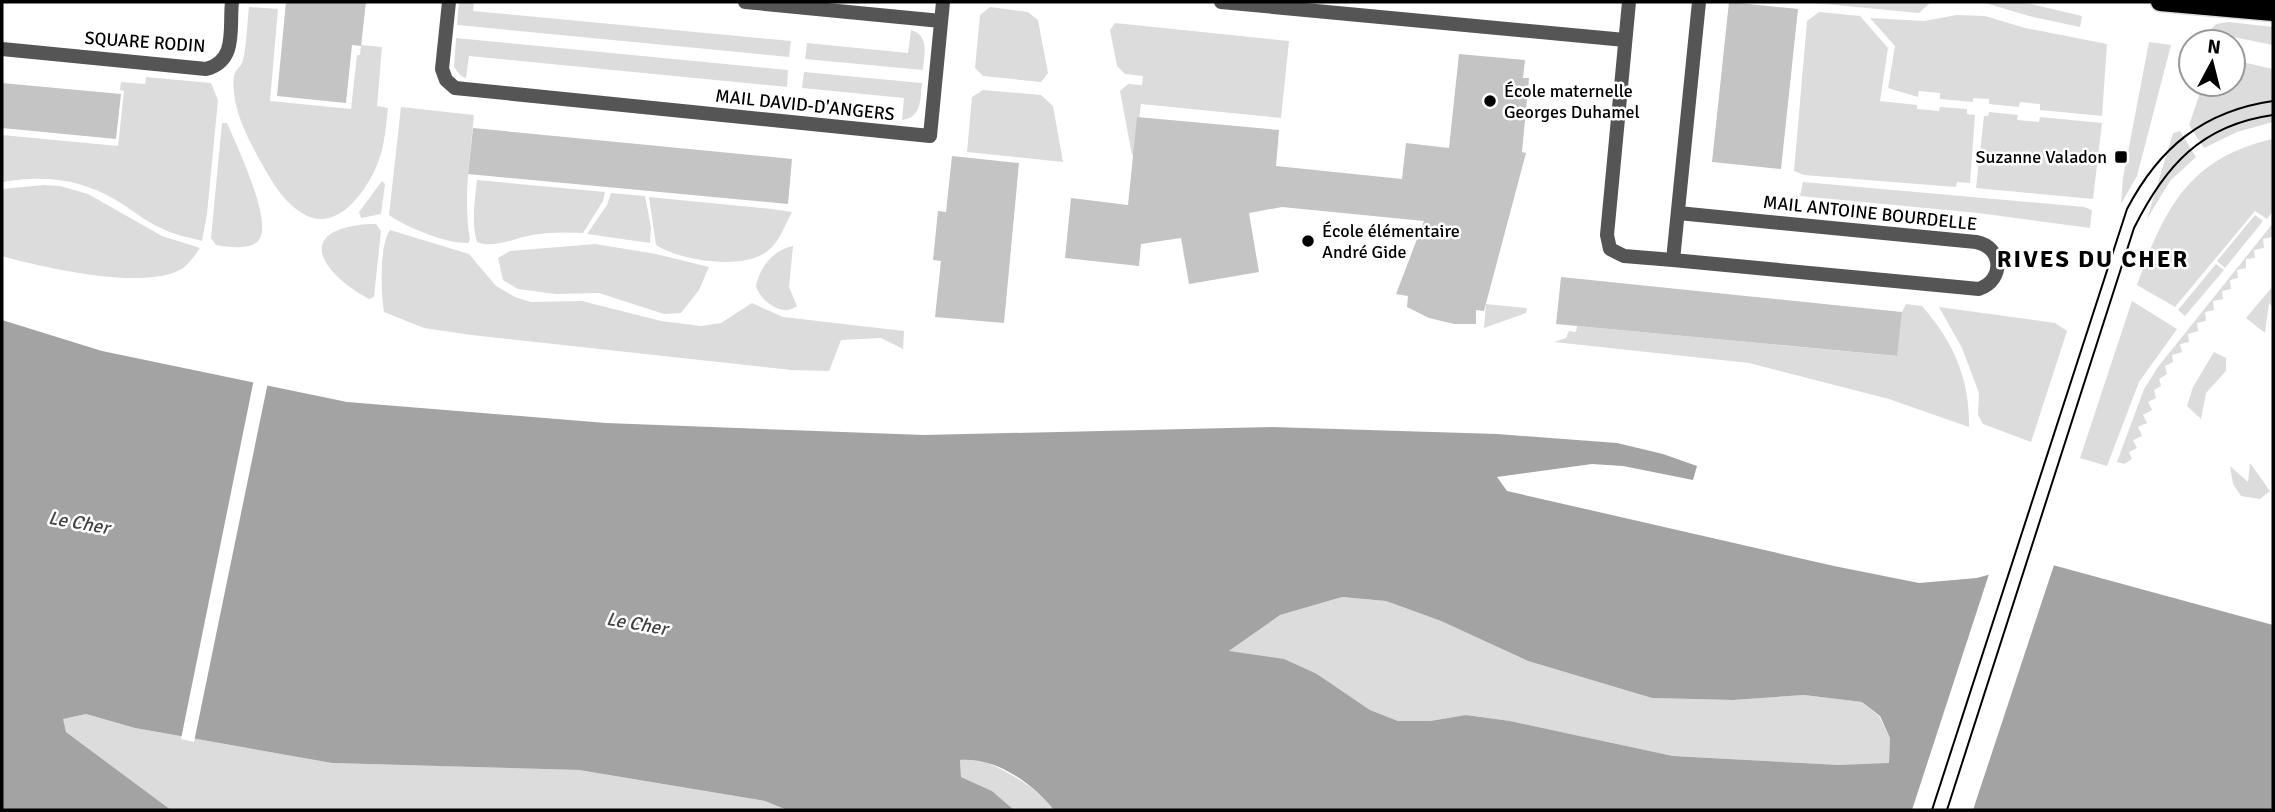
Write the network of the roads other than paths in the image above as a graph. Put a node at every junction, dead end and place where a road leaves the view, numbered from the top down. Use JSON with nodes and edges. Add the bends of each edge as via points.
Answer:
{"nodes":[{"id":1,"x":232,"y":2,"type":"edge"},
{"id":2,"x":449,"y":2,"type":"edge"},
{"id":3,"x":744,"y":2,"type":"edge"},
{"id":4,"x":943,"y":2,"type":"edge"},
{"id":5,"x":1221,"y":2,"type":"edge"},
{"id":6,"x":1629,"y":2,"type":"edge"},
{"id":7,"x":1699,"y":2,"type":"edge"},
{"id":8,"x":2160,"y":2,"type":"edge"},
{"id":9,"x":2273,"y":12,"type":"edge"},
{"id":10,"x":941,"y":21,"type":"junction"},
{"id":11,"x":1625,"y":40,"type":"junction"},
{"id":12,"x":2,"y":49,"type":"edge"},
{"id":13,"x":1678,"y":213,"type":"junction"},
{"id":14,"x":1673,"y":260,"type":"junction"}],
"edges":[{"from":1,"to":12,"type":"street","name":"SQUARE RODIN","via":[[228,53],[206,69]]},
{"from":2,"to":10,"type":"street","name":"MAIL DAVID-D'ANGERS","via":[[442,69],[455,88],[930,136]]},
{"from":3,"to":10,"type":"street"},
{"from":4,"to":10,"type":"street"},
{"from":5,"to":11,"type":"street"},
{"from":6,"to":11,"type":"street","name":"MAIL ANTOINE BOURDELLE"},
{"from":7,"to":13,"type":"street"},
{"from":8,"to":9,"type":"main road"},
{"from":11,"to":14,"type":"street","name":"MAIL ANTOINE BOURDELLE","via":[[1606,235],[1610,249],[1624,256]]},
{"from":13,"to":14,"type":"street"},
{"from":13,"to":14,"type":"street","name":"MAIL ANTOINE BOURDELLE","via":[[1976,242],[1990,247],[1999,267],[1992,281],[1979,289]]}]}
